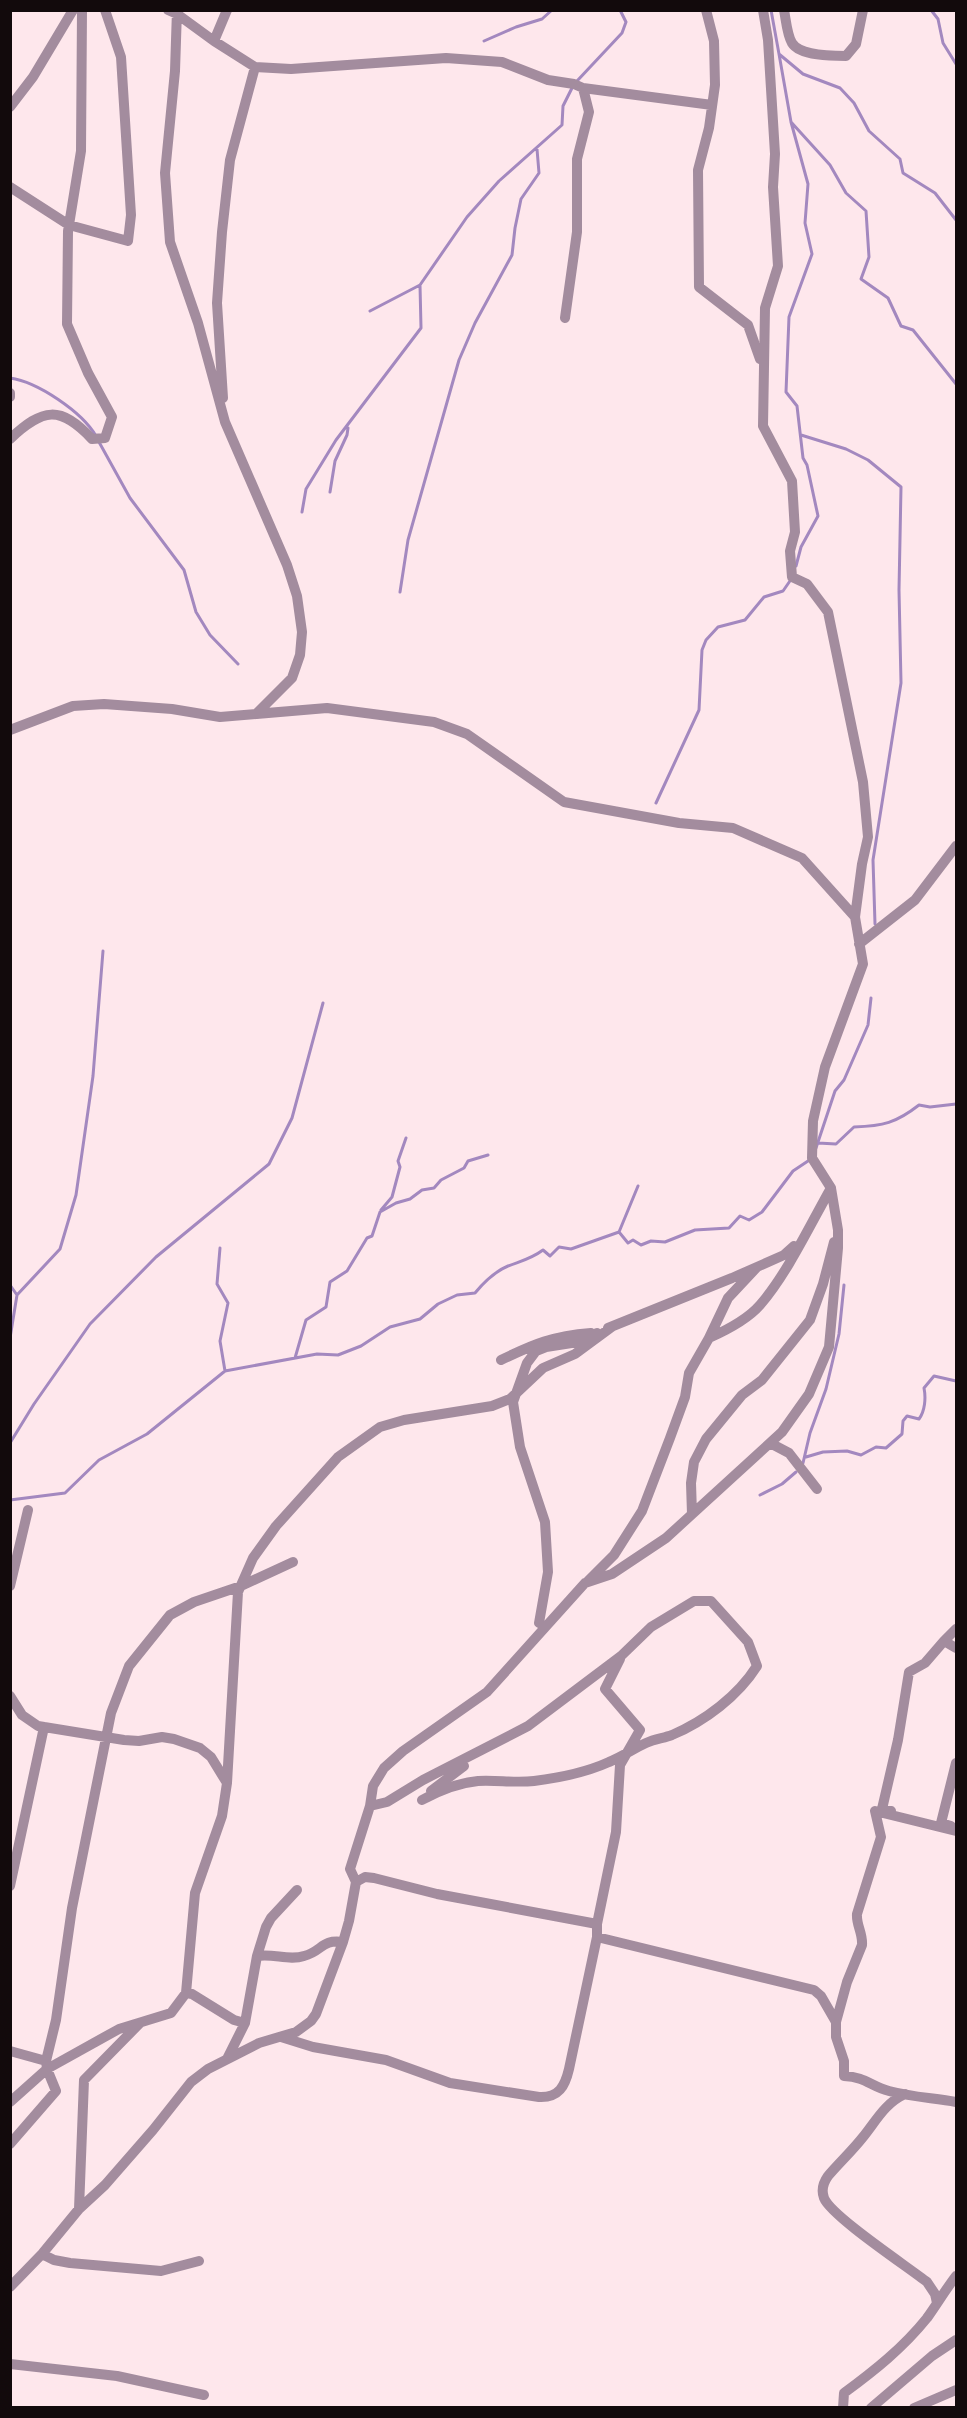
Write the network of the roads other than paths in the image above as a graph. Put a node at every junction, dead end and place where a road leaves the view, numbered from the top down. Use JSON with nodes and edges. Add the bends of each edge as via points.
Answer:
{"nodes":[{"id":1,"x":73,"y":10,"type":"edge"},
{"id":2,"x":82,"y":10,"type":"edge"},
{"id":3,"x":105,"y":10,"type":"edge"},
{"id":4,"x":227,"y":10,"type":"edge"},
{"id":5,"x":706,"y":10,"type":"edge"},
{"id":6,"x":763,"y":10,"type":"edge"},
{"id":7,"x":784,"y":10,"type":"edge"},
{"id":8,"x":863,"y":10,"type":"edge"},
{"id":9,"x":174,"y":12,"type":"edge"},
{"id":10,"x":214,"y":41,"type":"junction"},
{"id":11,"x":255,"y":67,"type":"junction"},
{"id":12,"x":583,"y":88,"type":"junction"},
{"id":13,"x":712,"y":105,"type":"junction"},
{"id":14,"x":10,"y":107,"type":"edge"},
{"id":15,"x":10,"y":187,"type":"edge"},
{"id":16,"x":69,"y":225,"type":"junction"},
{"id":17,"x":566,"y":318,"type":"dead end"},
{"id":18,"x":764,"y":374,"type":"junction"},
{"id":19,"x":225,"y":422,"type":"junction"},
{"id":20,"x":10,"y":439,"type":"edge"},
{"id":21,"x":256,"y":714,"type":"junction"},
{"id":22,"x":10,"y":730,"type":"edge"},
{"id":23,"x":957,"y":846,"type":"edge"},
{"id":24,"x":855,"y":917,"type":"junction"},
{"id":25,"x":859,"y":944,"type":"junction"},
{"id":26,"x":831,"y":1188,"type":"junction"},
{"id":27,"x":838,"y":1230,"type":"junction"},
{"id":28,"x":803,"y":1238,"type":"junction"},
{"id":29,"x":757,"y":1267,"type":"junction"},
{"id":30,"x":613,"y":1326,"type":"junction"},
{"id":31,"x":597,"y":1333,"type":"junction"},
{"id":32,"x":709,"y":1338,"type":"junction"},
{"id":33,"x":501,"y":1360,"type":"dead end"},
{"id":34,"x":516,"y":1394,"type":"junction"},
{"id":35,"x":770,"y":1443,"type":"junction"},
{"id":36,"x":817,"y":1489,"type":"dead end"},
{"id":37,"x":28,"y":1510,"type":"dead end"},
{"id":38,"x":692,"y":1514,"type":"junction"},
{"id":39,"x":293,"y":1562,"type":"dead end"},
{"id":40,"x":585,"y":1583,"type":"junction"},
{"id":41,"x":10,"y":1586,"type":"edge"},
{"id":42,"x":241,"y":1586,"type":"junction"},
{"id":43,"x":539,"y":1623,"type":"junction"},
{"id":44,"x":957,"y":1629,"type":"edge"},
{"id":45,"x":944,"y":1641,"type":"junction"},
{"id":46,"x":957,"y":1648,"type":"edge"},
{"id":47,"x":621,"y":1656,"type":"junction"},
{"id":48,"x":487,"y":1692,"type":"junction"},
{"id":49,"x":10,"y":1696,"type":"edge"},
{"id":50,"x":44,"y":1727,"type":"junction"},
{"id":51,"x":106,"y":1737,"type":"junction"},
{"id":52,"x":481,"y":1751,"type":"junction"},
{"id":53,"x":626,"y":1753,"type":"junction"},
{"id":54,"x":957,"y":1763,"type":"edge"},
{"id":55,"x":227,"y":1783,"type":"junction"},
{"id":56,"x":370,"y":1806,"type":"junction"},
{"id":57,"x":941,"y":1823,"type":"junction"},
{"id":58,"x":957,"y":1830,"type":"edge"},
{"id":59,"x":356,"y":1882,"type":"junction"},
{"id":60,"x":10,"y":1886,"type":"edge"},
{"id":61,"x":297,"y":1890,"type":"dead end"},
{"id":62,"x":597,"y":1924,"type":"junction"},
{"id":63,"x":597,"y":1937,"type":"junction"},
{"id":64,"x":343,"y":1942,"type":"junction"},
{"id":65,"x":257,"y":1956,"type":"junction"},
{"id":66,"x":186,"y":1993,"type":"junction"},
{"id":67,"x":142,"y":2020,"type":"junction"},
{"id":68,"x":836,"y":2022,"type":"junction"},
{"id":69,"x":245,"y":2023,"type":"junction"},
{"id":70,"x":280,"y":2037,"type":"junction"},
{"id":71,"x":10,"y":2051,"type":"edge"},
{"id":72,"x":227,"y":2059,"type":"junction"},
{"id":73,"x":46,"y":2065,"type":"junction"},
{"id":74,"x":905,"y":2094,"type":"junction"},
{"id":75,"x":10,"y":2102,"type":"edge"},
{"id":76,"x":957,"y":2102,"type":"edge"},
{"id":77,"x":10,"y":2144,"type":"edge"},
{"id":78,"x":79,"y":2209,"type":"junction"},
{"id":79,"x":42,"y":2254,"type":"junction"},
{"id":80,"x":199,"y":2261,"type":"dead end"},
{"id":81,"x":957,"y":2276,"type":"edge"},
{"id":82,"x":10,"y":2286,"type":"edge"},
{"id":83,"x":937,"y":2303,"type":"junction"},
{"id":84,"x":957,"y":2340,"type":"edge"},
{"id":85,"x":10,"y":2364,"type":"edge"},
{"id":86,"x":957,"y":2390,"type":"edge"},
{"id":87,"x":204,"y":2395,"type":"dead end"},
{"id":88,"x":843,"y":2408,"type":"edge"},
{"id":89,"x":871,"y":2408,"type":"edge"},
{"id":90,"x":914,"y":2408,"type":"edge"}],
"edges":[{"from":1,"to":14,"type":"street"},
{"from":2,"to":16,"type":"street","via":[[81,151]]},
{"from":3,"to":16,"type":"street","via":[[121,57],[131,215],[128,241]]},
{"from":4,"to":10,"type":"street"},
{"from":5,"to":13,"type":"street","via":[[714,41]]},
{"from":6,"to":18,"type":"street","via":[[775,154],[778,266],[765,308]]},
{"from":7,"to":8,"type":"street","via":[[792,44],[802,51],[846,56],[855,44]]},
{"from":9,"to":10,"type":"street"},
{"from":9,"to":19,"type":"street","via":[[175,71],[165,173],[170,242],[198,323]]},
{"from":10,"to":11,"type":"street"},
{"from":11,"to":12,"type":"street","via":[[291,69],[446,58],[502,62],[548,80]]},
{"from":11,"to":19,"type":"street","via":[[230,160],[222,232],[217,303]]},
{"from":12,"to":13,"type":"street"},
{"from":12,"to":17,"type":"street","via":[[589,112],[577,159],[577,232]]},
{"from":13,"to":18,"type":"street","via":[[698,170],[699,287],[748,325]]},
{"from":15,"to":16,"type":"street"},
{"from":16,"to":20,"type":"street","via":[[67,324],[112,417],[105,438],[92,439],[76,422],[51,414],[35,418]]},
{"from":18,"to":24,"type":"street","via":[[763,426],[792,481],[792,577],[807,584],[828,612],[863,782],[868,837]]},
{"from":19,"to":21,"type":"street","via":[[288,565],[302,632],[292,678]]},
{"from":21,"to":22,"type":"street","via":[[220,717],[172,709],[73,706]]},
{"from":21,"to":24,"type":"street","via":[[327,708],[434,722],[467,734],[564,802],[680,823],[733,828],[802,858]]},
{"from":23,"to":25,"type":"street","via":[[915,900]]},
{"from":24,"to":25,"type":"street"},
{"from":25,"to":26,"type":"street","via":[[862,964],[825,1067],[813,1121],[812,1158]]},
{"from":26,"to":27,"type":"street"},
{"from":26,"to":28,"type":"street"},
{"from":27,"to":35,"type":"street","via":[[829,1347],[809,1394]]},
{"from":27,"to":38,"type":"street","via":[[810,1320],[773,1368],[742,1395],[706,1439],[694,1462]]},
{"from":28,"to":29,"type":"street","via":[[784,1255]]},
{"from":28,"to":32,"type":"street","via":[[759,1306],[734,1327]]},
{"from":29,"to":30,"type":"street"},
{"from":29,"to":32,"type":"street","via":[[728,1298]]},
{"from":30,"to":31,"type":"street"},
{"from":30,"to":34,"type":"street","via":[[575,1354],[543,1368]]},
{"from":31,"to":33,"type":"street","via":[[537,1342]]},
{"from":31,"to":34,"type":"street","via":[[578,1342],[536,1351],[527,1363]]},
{"from":32,"to":40,"type":"street","via":[[689,1373],[685,1396],[642,1511],[614,1555]]},
{"from":34,"to":42,"type":"street","via":[[492,1406],[380,1427],[338,1457],[276,1526],[253,1558]]},
{"from":34,"to":43,"type":"street","via":[[513,1402],[520,1447],[545,1522],[548,1550]]},
{"from":35,"to":36,"type":"street","via":[[789,1453]]},
{"from":35,"to":38,"type":"street"},
{"from":37,"to":41,"type":"street"},
{"from":38,"to":40,"type":"street","via":[[666,1538],[612,1574]]},
{"from":39,"to":42,"type":"street"},
{"from":40,"to":43,"type":"street","via":[[566,1595]]},
{"from":40,"to":48,"type":"street"},
{"from":42,"to":51,"type":"street","via":[[170,1615],[129,1666]]},
{"from":42,"to":55,"type":"street"},
{"from":43,"to":48,"type":"street"},
{"from":44,"to":45,"type":"street"},
{"from":45,"to":46,"type":"street"},
{"from":45,"to":57,"type":"street","via":[[925,1663],[909,1672],[882,1809]]},
{"from":47,"to":52,"type":"street","via":[[528,1726]]},
{"from":47,"to":53,"type":"street","via":[[605,1689],[640,1730]]},
{"from":47,"to":53,"type":"street","via":[[669,1615],[694,1601],[711,1601],[748,1642],[756,1666],[746,1683],[712,1711],[672,1735]]},
{"from":48,"to":56,"type":"street","via":[[384,1768],[373,1786]]},
{"from":49,"to":50,"type":"street","via":[[30,1722]]},
{"from":50,"to":51,"type":"street"},
{"from":50,"to":60,"type":"street"},
{"from":51,"to":55,"type":"street","via":[[139,1741],[174,1738],[201,1748]]},
{"from":51,"to":73,"type":"street"},
{"from":52,"to":53,"type":"street","via":[[422,1800],[440,1790],[478,1781],[518,1783],[560,1776]]},
{"from":52,"to":56,"type":"street","via":[[387,1802]]},
{"from":53,"to":62,"type":"street","via":[[620,1765],[616,1833]]},
{"from":54,"to":57,"type":"street"},
{"from":55,"to":66,"type":"street","via":[[222,1816],[195,1893]]},
{"from":56,"to":59,"type":"street","via":[[350,1869]]},
{"from":57,"to":58,"type":"street"},
{"from":58,"to":68,"type":"street","via":[[875,1811],[881,1837],[857,1914],[862,1945]]},
{"from":59,"to":62,"type":"street","via":[[374,1878]]},
{"from":59,"to":64,"type":"street"},
{"from":61,"to":65,"type":"street","via":[[271,1918]]},
{"from":62,"to":63,"type":"street"},
{"from":63,"to":68,"type":"street","via":[[814,1990]]},
{"from":63,"to":70,"type":"street","via":[[567,2077],[562,2088],[550,2096],[450,2083],[386,2060]]},
{"from":64,"to":65,"type":"street","via":[[328,1942],[295,1958]]},
{"from":64,"to":70,"type":"street","via":[[314,2017],[301,2029]]},
{"from":65,"to":69,"type":"street"},
{"from":66,"to":67,"type":"street","via":[[171,2013]]},
{"from":66,"to":69,"type":"street"},
{"from":67,"to":73,"type":"street"},
{"from":67,"to":78,"type":"street","via":[[84,2080]]},
{"from":68,"to":74,"type":"street","via":[[844,2076],[860,2077]]},
{"from":69,"to":72,"type":"street"},
{"from":70,"to":72,"type":"street"},
{"from":71,"to":73,"type":"street"},
{"from":72,"to":78,"type":"street","via":[[191,2082],[105,2185]]},
{"from":73,"to":75,"type":"street"},
{"from":73,"to":77,"type":"street","via":[[56,2091]]},
{"from":74,"to":76,"type":"street"},
{"from":74,"to":83,"type":"street","via":[[890,2102],[878,2116],[828,2176],[823,2191],[829,2206],[852,2227],[927,2282]]},
{"from":78,"to":79,"type":"street"},
{"from":79,"to":80,"type":"street","via":[[70,2263],[161,2271]]},
{"from":79,"to":82,"type":"street"},
{"from":81,"to":83,"type":"street"},
{"from":83,"to":88,"type":"street","via":[[893,2354],[844,2393]]},
{"from":84,"to":89,"type":"street"},
{"from":85,"to":87,"type":"street","via":[[117,2376]]},
{"from":86,"to":90,"type":"street"}]}
